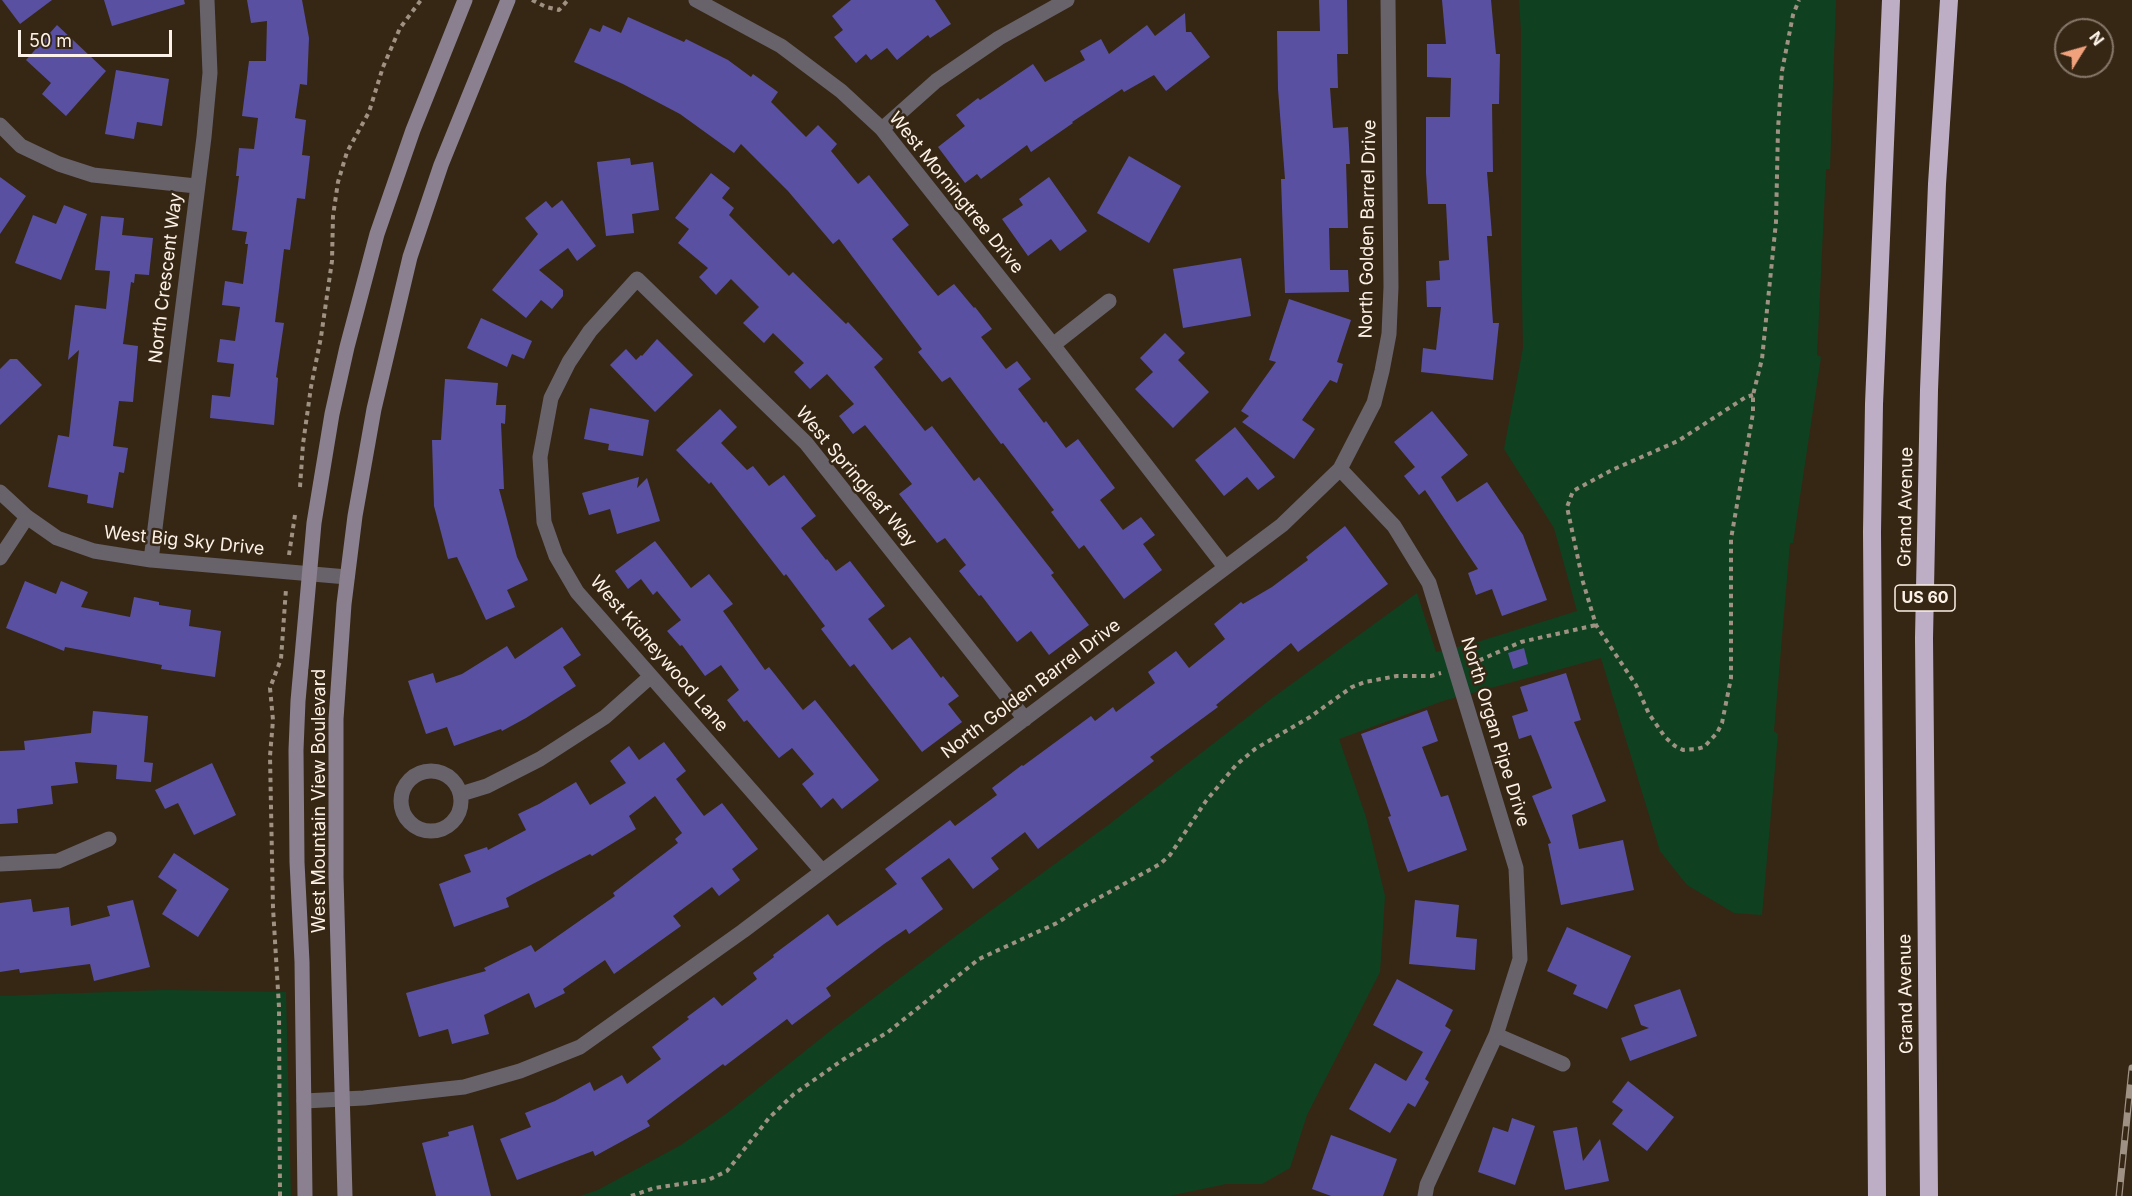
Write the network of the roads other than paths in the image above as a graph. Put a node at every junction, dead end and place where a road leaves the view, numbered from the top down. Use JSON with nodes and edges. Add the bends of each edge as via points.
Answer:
{"nodes":[{"id":1,"x":207,"y":0,"type":"edge"},
{"id":2,"x":465,"y":0,"type":"edge"},
{"id":3,"x":508,"y":0,"type":"edge"},
{"id":4,"x":696,"y":0,"type":"edge"},
{"id":5,"x":1067,"y":0,"type":"edge"},
{"id":6,"x":1388,"y":0,"type":"edge"},
{"id":7,"x":1891,"y":0,"type":"edge"},
{"id":8,"x":1949,"y":0,"type":"edge"},
{"id":9,"x":0,"y":125,"type":"edge"},
{"id":10,"x":882,"y":129,"type":"junction"},
{"id":11,"x":196,"y":186,"type":"junction"},
{"id":12,"x":636,"y":279,"type":"joint"},
{"id":13,"x":1109,"y":301,"type":"dead end"},
{"id":14,"x":1053,"y":345,"type":"junction"},
{"id":15,"x":1340,"y":469,"type":"junction"},
{"id":16,"x":0,"y":492,"type":"edge"},
{"id":17,"x":27,"y":517,"type":"junction"},
{"id":18,"x":0,"y":558,"type":"edge"},
{"id":19,"x":151,"y":560,"type":"junction"},
{"id":20,"x":1225,"y":567,"type":"junction"},
{"id":21,"x":310,"y":573,"type":"junction"},
{"id":22,"x":346,"y":577,"type":"junction"},
{"id":23,"x":651,"y":677,"type":"junction"},
{"id":24,"x":1025,"y":718,"type":"junction"},
{"id":25,"x":461,"y":794,"type":"junction"},
{"id":26,"x":109,"y":838,"type":"dead end"},
{"id":27,"x":0,"y":864,"type":"edge"},
{"id":28,"x":822,"y":871,"type":"junction"},
{"id":29,"x":1496,"y":1035,"type":"junction"},
{"id":30,"x":1563,"y":1064,"type":"dead end"},
{"id":31,"x":343,"y":1099,"type":"junction"},
{"id":32,"x":304,"y":1101,"type":"junction"},
{"id":33,"x":305,"y":1196,"type":"edge"},
{"id":34,"x":345,"y":1196,"type":"edge"},
{"id":35,"x":1425,"y":1196,"type":"edge"},
{"id":36,"x":1877,"y":1196,"type":"edge"},
{"id":37,"x":1929,"y":1196,"type":"edge"}],
"edges":[{"from":1,"to":11,"type":"street","name":"North Crescent Way","via":[[210,73]]},
{"from":2,"to":21,"type":"street","name":"West Mountain View Boulevard","via":[[377,234],[332,414]]},
{"from":3,"to":22,"type":"street","name":"West Mountain View Boulevard","via":[[441,165],[410,257],[374,409]]},
{"from":4,"to":10,"type":"street","name":"West Morningtree Drive","via":[[781,46]]},
{"from":5,"to":10,"type":"street","via":[[999,38],[936,81]]},
{"from":6,"to":15,"type":"street","name":"North Golden Barrel Drive","via":[[1389,334],[1374,403]]},
{"from":7,"to":36,"type":"highway","name":"Grand Avenue","number":"US 60","via":[[1872,532]]},
{"from":8,"to":37,"type":"highway","name":"Grand Avenue","number":"US 60","via":[[1937,184],[1924,626]]},
{"from":9,"to":11,"type":"street","via":[[21,146],[93,176]]},
{"from":10,"to":14,"type":"street","name":"West Morningtree Drive"},
{"from":11,"to":19,"type":"street","name":"North Crescent Way"},
{"from":12,"to":23,"type":"street","name":"West Kidneywood Lane","via":[[590,331],[551,398],[540,457],[540,480],[544,522],[556,556],[577,592]]},
{"from":12,"to":24,"type":"street","name":"West Springleaf Way","via":[[806,443]]},
{"from":13,"to":14,"type":"street"},
{"from":14,"to":20,"type":"street","name":"West Morningtree Drive"},
{"from":15,"to":20,"type":"street","name":"North Golden Barrel Drive","via":[[1282,525]]},
{"from":15,"to":29,"type":"street","name":"North Organ Pipe Drive","via":[[1394,526],[1429,583],[1516,868],[1520,959]]},
{"from":16,"to":17,"type":"street","name":"West Big Sky Drive"},
{"from":17,"to":18,"type":"street"},
{"from":17,"to":19,"type":"street","name":"West Big Sky Drive","via":[[57,538],[94,551]]},
{"from":19,"to":21,"type":"street","name":"West Big Sky Drive"},
{"from":20,"to":24,"type":"street","name":"North Golden Barrel Drive"},
{"from":21,"to":22,"type":"street","name":"West Big Sky Drive"},
{"from":21,"to":32,"type":"street","name":"West Mountain View Boulevard","via":[[296,750]]},
{"from":22,"to":31,"type":"street","name":"West Mountain View Boulevard","via":[[336,719]]},
{"from":23,"to":25,"type":"street","via":[[605,717],[540,759],[487,786]]},
{"from":23,"to":28,"type":"street","name":"West Kidneywood Lane"},
{"from":24,"to":28,"type":"street","name":"North Golden Barrel Drive"},
{"from":25,"to":25,"type":"street","via":[[450,777],[441,772],[422,772],[406,784],[401,803],[409,821],[426,831],[436,831],[453,822],[459,813]]},
{"from":26,"to":27,"type":"street","via":[[58,861]]},
{"from":28,"to":31,"type":"street","name":"North Golden Barrel Drive","via":[[580,1047],[520,1071],[464,1087]]},
{"from":29,"to":30,"type":"street"},
{"from":29,"to":35,"type":"street","name":"North Organ Pipe Drive"},
{"from":31,"to":32,"type":"street","name":"North Golden Barrel Drive"},
{"from":31,"to":34,"type":"street","name":"West Mountain View Boulevard"},
{"from":32,"to":33,"type":"street","name":"West Mountain View Boulevard"}]}
